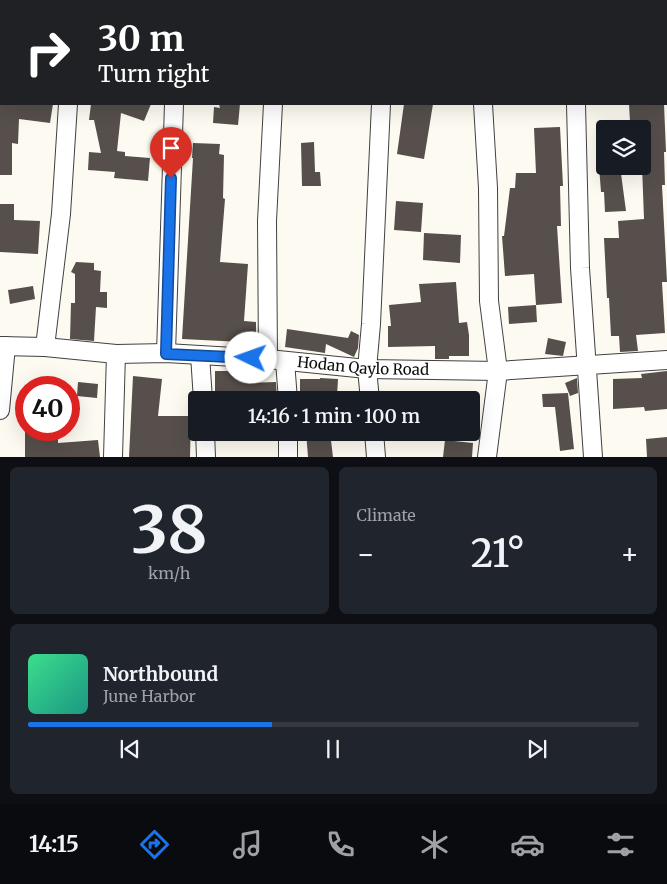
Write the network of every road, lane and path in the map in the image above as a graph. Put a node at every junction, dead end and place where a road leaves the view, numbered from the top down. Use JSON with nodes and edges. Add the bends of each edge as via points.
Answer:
{"nodes":[{"id":1,"x":68,"y":105,"type":"edge"},
{"id":2,"x":174,"y":105,"type":"edge"},
{"id":3,"x":273,"y":105,"type":"edge"},
{"id":4,"x":381,"y":105,"type":"edge"},
{"id":5,"x":484,"y":105,"type":"edge"},
{"id":6,"x":576,"y":105,"type":"edge"},
{"id":7,"x":3,"y":346,"type":"edge"},
{"id":8,"x":45,"y":347,"type":"junction"},
{"id":9,"x":116,"y":354,"type":"junction"},
{"id":10,"x":166,"y":354,"type":"junction"},
{"id":11,"x":200,"y":355,"type":"junction"},
{"id":12,"x":276,"y":360,"type":"junction"},
{"id":13,"x":667,"y":360,"type":"edge"},
{"id":14,"x":587,"y":365,"type":"junction"},
{"id":15,"x":367,"y":369,"type":"junction"},
{"id":16,"x":498,"y":371,"type":"junction"},
{"id":17,"x":202,"y":391,"type":"edge"},
{"id":18,"x":285,"y":391,"type":"edge"},
{"id":19,"x":369,"y":391,"type":"edge"},
{"id":20,"x":0,"y":410,"type":"edge"},
{"id":21,"x":205,"y":441,"type":"edge"},
{"id":22,"x":288,"y":441,"type":"edge"},
{"id":23,"x":375,"y":441,"type":"edge"},
{"id":24,"x":113,"y":456,"type":"edge"},
{"id":25,"x":206,"y":456,"type":"edge"},
{"id":26,"x":288,"y":456,"type":"edge"},
{"id":27,"x":376,"y":456,"type":"edge"},
{"id":28,"x":487,"y":456,"type":"edge"},
{"id":29,"x":593,"y":456,"type":"edge"}],
"edges":[{"from":1,"to":8,"type":"street","via":[[61,214]]},
{"from":2,"to":10,"type":"street"},
{"from":3,"to":12,"type":"street","via":[[266,221]]},
{"from":4,"to":15,"type":"street"},
{"from":5,"to":16,"type":"street","via":[[489,300]]},
{"from":6,"to":14,"type":"street","via":[[580,268]]},
{"from":7,"to":8,"type":"street","name":"Hodan Qaylo Road"},
{"from":7,"to":20,"type":"street"},
{"from":8,"to":9,"type":"street","name":"Hodan Qaylo Road"},
{"from":9,"to":10,"type":"street","name":"Hodan Qaylo Road"},
{"from":9,"to":24,"type":"street"},
{"from":10,"to":11,"type":"street","name":"Hodan Qaylo Road"},
{"from":11,"to":12,"type":"street","name":"Hodan Qaylo Road"},
{"from":11,"to":17,"type":"street"},
{"from":12,"to":15,"type":"street","name":"Hodan Qaylo Road"},
{"from":12,"to":18,"type":"street"},
{"from":13,"to":14,"type":"street","name":"Hodan Qaylo Road"},
{"from":14,"to":16,"type":"street","name":"Hodan Qaylo Road"},
{"from":14,"to":29,"type":"street"},
{"from":15,"to":16,"type":"street","name":"Hodan Qaylo Road"},
{"from":15,"to":19,"type":"street"},
{"from":16,"to":28,"type":"street"},
{"from":21,"to":25,"type":"street"},
{"from":22,"to":26,"type":"street"},
{"from":23,"to":27,"type":"street"}]}
